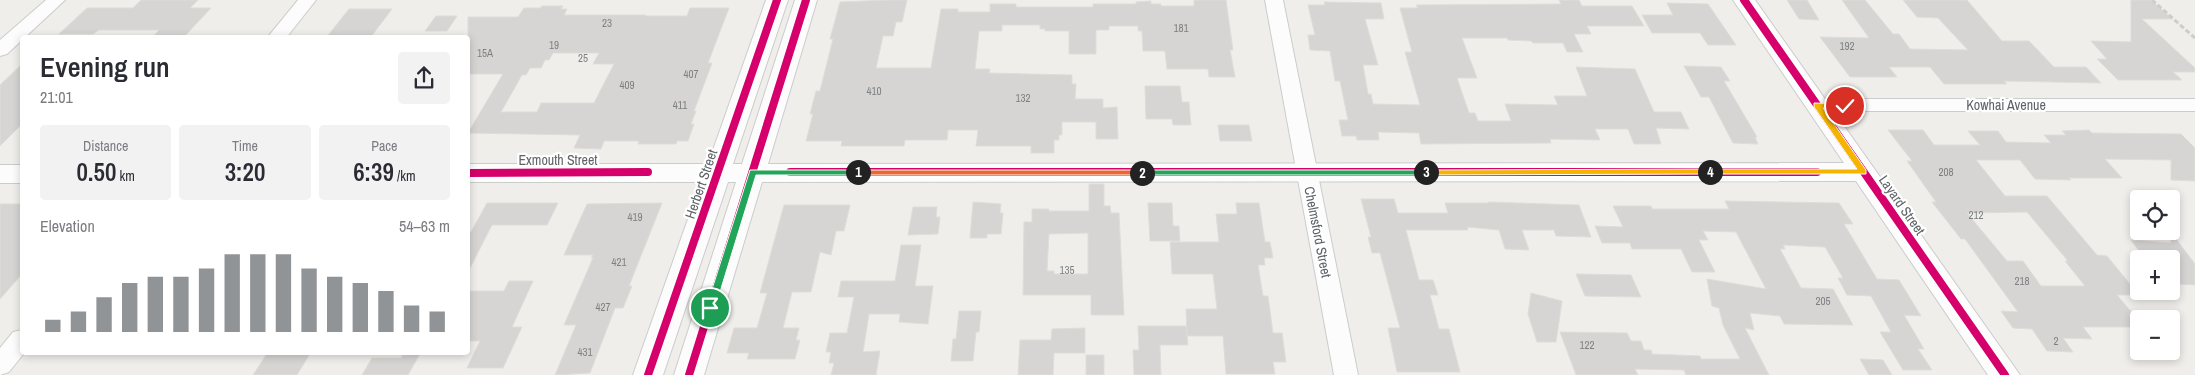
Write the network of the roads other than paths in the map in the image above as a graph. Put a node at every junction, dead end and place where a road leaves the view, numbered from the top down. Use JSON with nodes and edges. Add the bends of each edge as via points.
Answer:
{"nodes":[{"id":1,"x":56,"y":0,"type":"edge"},
{"id":2,"x":307,"y":0,"type":"edge"},
{"id":3,"x":777,"y":0,"type":"edge"},
{"id":4,"x":806,"y":0,"type":"edge"},
{"id":5,"x":1274,"y":0,"type":"edge"},
{"id":6,"x":1744,"y":0,"type":"edge"},
{"id":7,"x":278,"y":35,"type":"edge"},
{"id":8,"x":0,"y":50,"type":"edge"},
{"id":9,"x":1817,"y":105,"type":"junction"},
{"id":10,"x":2195,"y":105,"type":"edge"},
{"id":11,"x":718,"y":172,"type":"junction"},
{"id":12,"x":752,"y":172,"type":"junction"},
{"id":13,"x":1863,"y":172,"type":"junction"},
{"id":14,"x":470,"y":173,"type":"edge"},
{"id":15,"x":1307,"y":173,"type":"junction"},
{"id":16,"x":0,"y":174,"type":"edge"},
{"id":17,"x":20,"y":174,"type":"edge"},
{"id":18,"x":20,"y":340,"type":"edge"},
{"id":19,"x":0,"y":365,"type":"edge"},
{"id":20,"x":648,"y":375,"type":"edge"},
{"id":21,"x":689,"y":375,"type":"edge"},
{"id":22,"x":1346,"y":375,"type":"edge"},
{"id":23,"x":2006,"y":375,"type":"edge"}],
"edges":[{"from":1,"to":8,"type":"street"},
{"from":2,"to":7,"type":"street"},
{"from":3,"to":11,"type":"street","name":"Herbert Street"},
{"from":4,"to":12,"type":"street"},
{"from":5,"to":15,"type":"street","name":"Chelmsford Street"},
{"from":6,"to":9,"type":"street","name":"Layard Street"},
{"from":9,"to":10,"type":"street","name":"Kowhai Avenue"},
{"from":9,"to":13,"type":"street","name":"Layard Street"},
{"from":11,"to":12,"type":"street","name":"Exmouth Street"},
{"from":11,"to":14,"type":"street","name":"Exmouth Street"},
{"from":11,"to":20,"type":"street","name":"Herbert Street"},
{"from":12,"to":15,"type":"street","name":"Exmouth Street"},
{"from":12,"to":21,"type":"street"},
{"from":13,"to":15,"type":"street","name":"Exmouth Street"},
{"from":13,"to":23,"type":"street","name":"Layard Street"},
{"from":15,"to":22,"type":"street","name":"Chelmsford Street"},
{"from":16,"to":17,"type":"street"},
{"from":18,"to":19,"type":"street"}]}
